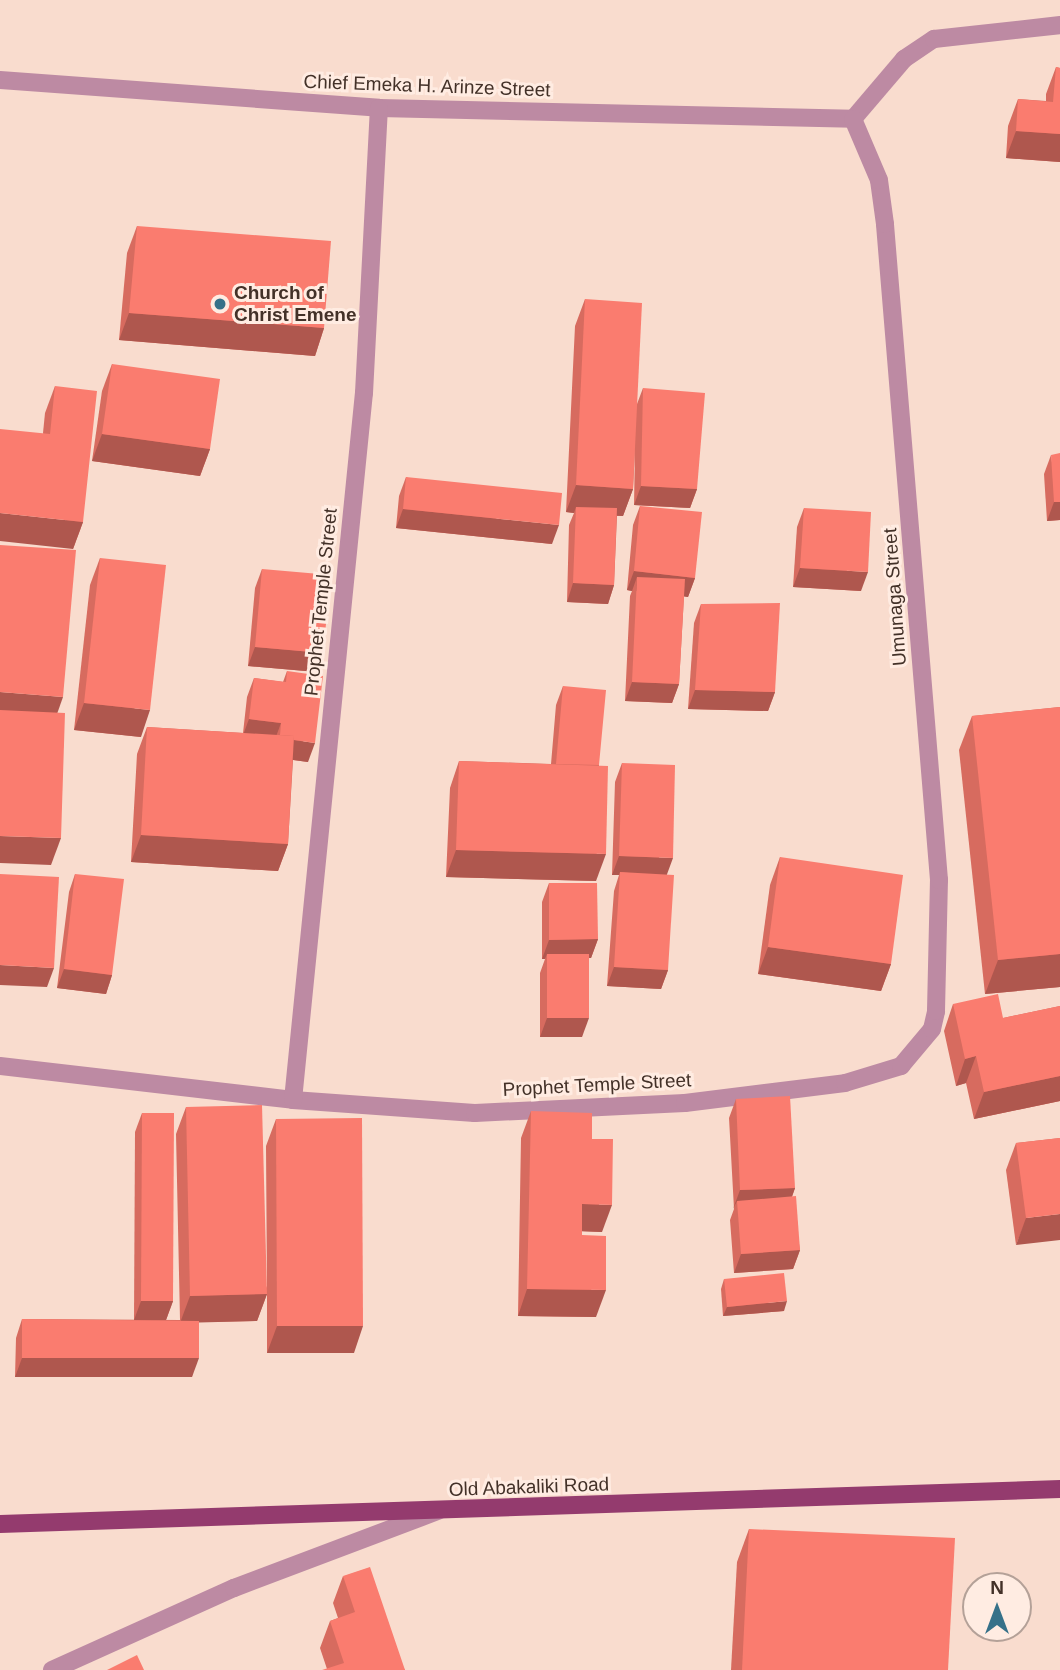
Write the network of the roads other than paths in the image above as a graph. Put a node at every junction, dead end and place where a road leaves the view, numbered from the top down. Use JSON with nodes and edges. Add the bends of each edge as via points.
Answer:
{"nodes":[{"id":1,"x":1060,"y":25,"type":"edge"},
{"id":2,"x":0,"y":80,"type":"edge"},
{"id":3,"x":379,"y":107,"type":"junction"},
{"id":4,"x":853,"y":119,"type":"junction"},
{"id":5,"x":0,"y":1066,"type":"edge"},
{"id":6,"x":901,"y":1066,"type":"joint"},
{"id":7,"x":293,"y":1100,"type":"junction"},
{"id":8,"x":1060,"y":1489,"type":"edge"},
{"id":9,"x":438,"y":1511,"type":"junction"},
{"id":10,"x":0,"y":1524,"type":"edge"},
{"id":11,"x":52,"y":1670,"type":"edge"}],
"edges":[{"from":1,"to":4,"type":"street","via":[[934,39],[904,59]]},
{"from":2,"to":3,"type":"street","name":"Chief Emeka H. Arinze Street"},
{"from":3,"to":4,"type":"street","name":"Chief Emeka H. Arinze Street"},
{"from":3,"to":7,"type":"street","name":"Prophet Temple Street","via":[[363,393]]},
{"from":4,"to":6,"type":"street","name":"Umunaga Street","via":[[879,180],[885,224],[939,880],[936,1012],[932,1029]]},
{"from":5,"to":7,"type":"street","name":"Prophet Temple Street"},
{"from":6,"to":7,"type":"street","name":"Prophet Temple Street","via":[[845,1083],[685,1103],[475,1113]]},
{"from":8,"to":9,"type":"main road","name":"Old Abakaliki Road"},
{"from":9,"to":10,"type":"main road","name":"Old Abakaliki Road"},
{"from":9,"to":11,"type":"street","via":[[234,1588]]}]}
